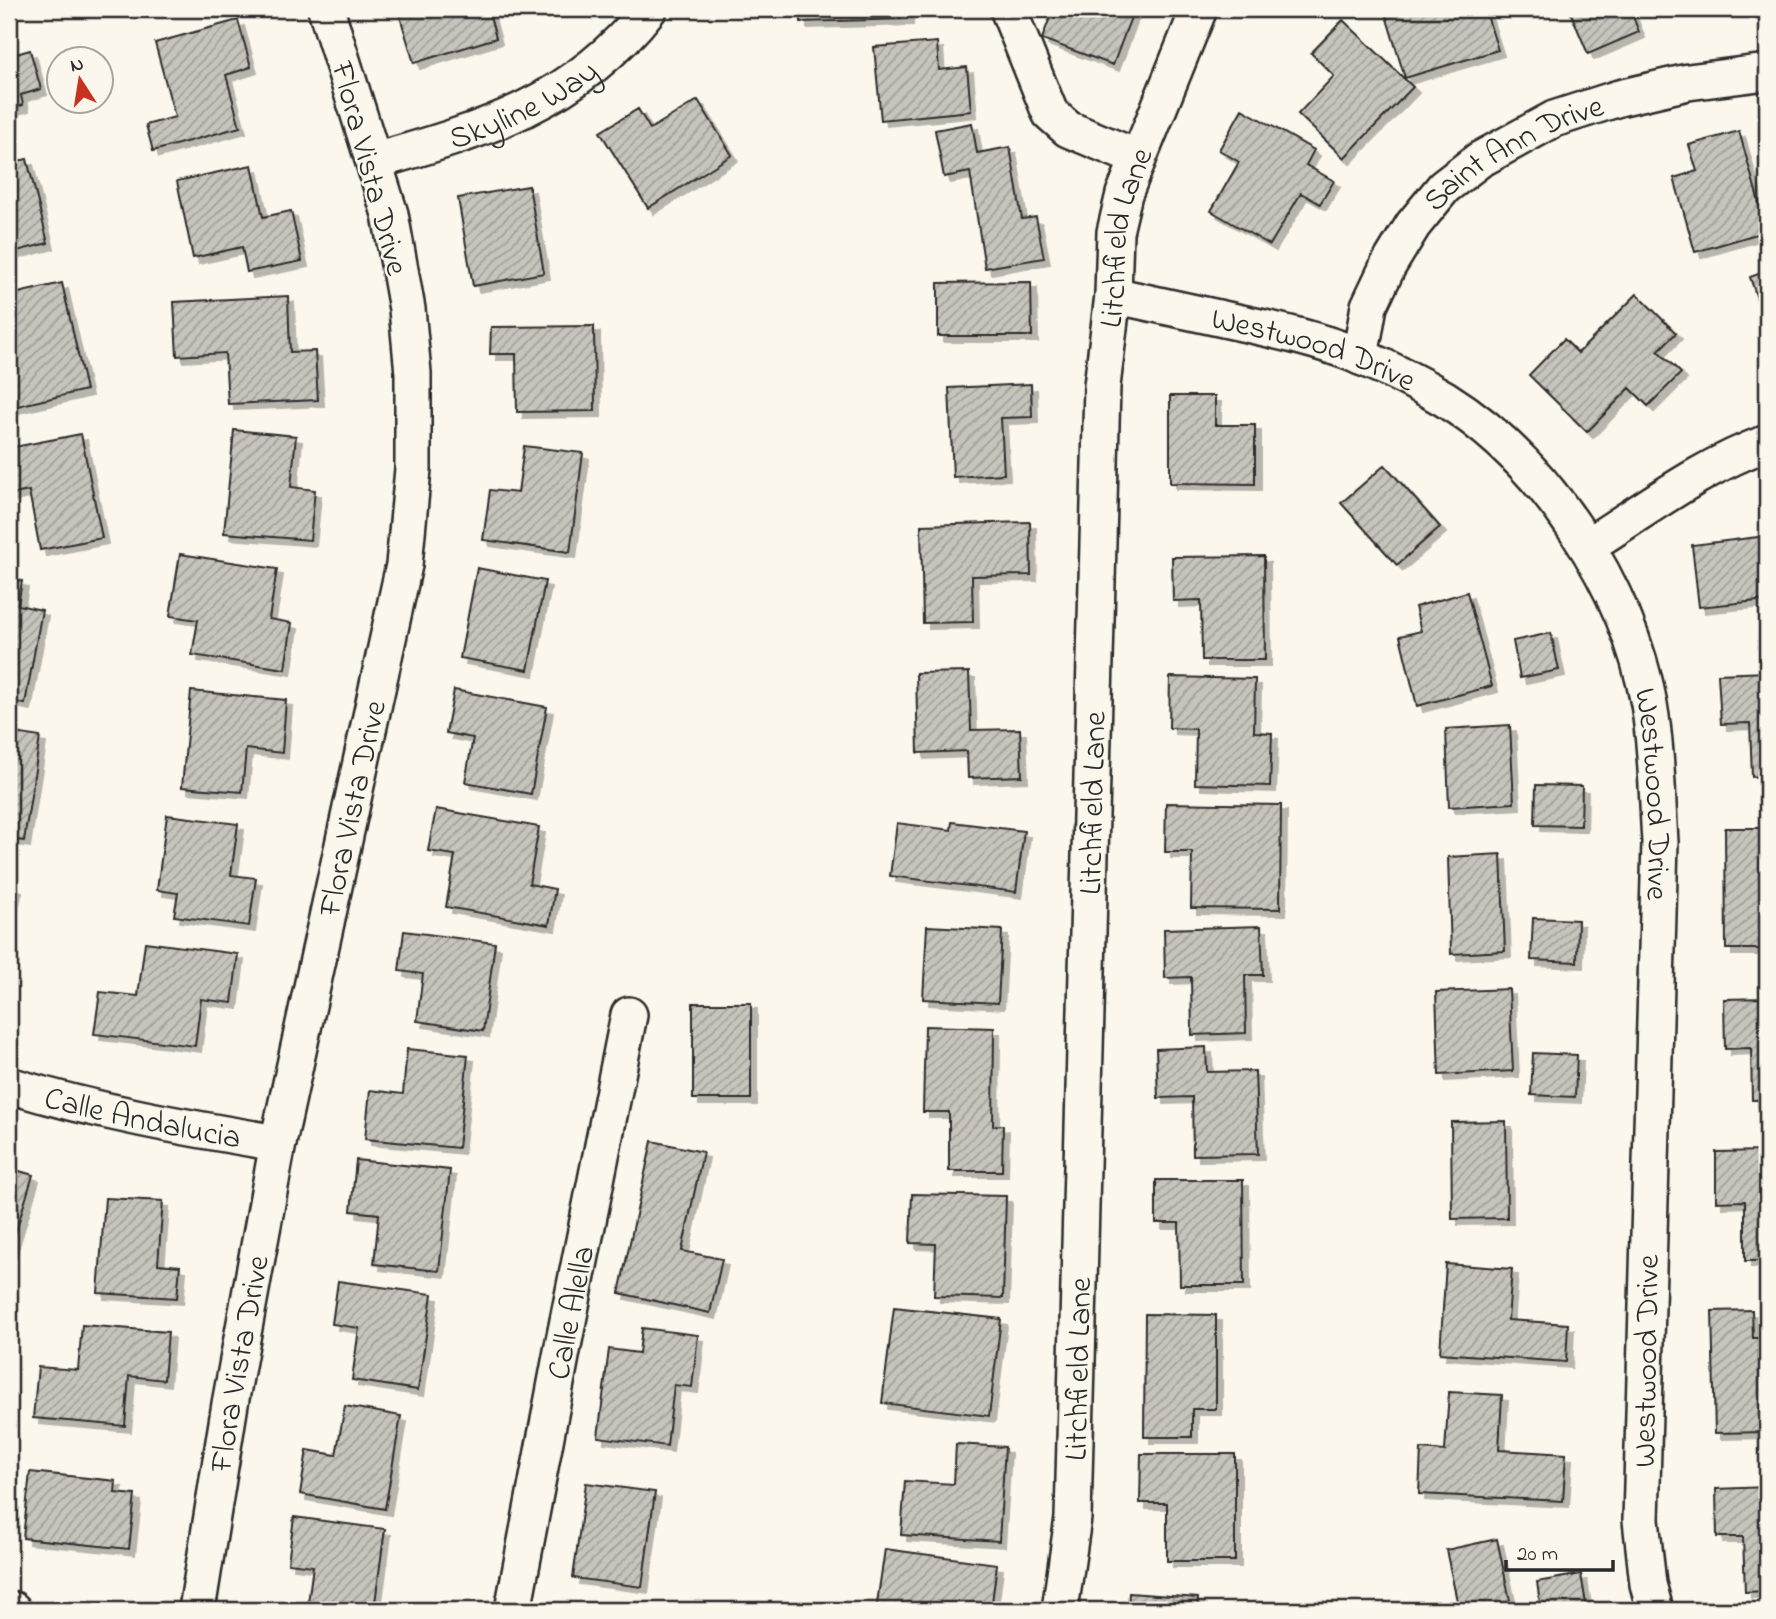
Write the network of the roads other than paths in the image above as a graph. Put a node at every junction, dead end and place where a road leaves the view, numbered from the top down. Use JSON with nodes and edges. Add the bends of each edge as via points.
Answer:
{"nodes":[{"id":1,"x":326,"y":9,"type":"edge"},
{"id":2,"x":649,"y":9,"type":"edge"},
{"id":3,"x":1007,"y":9,"type":"edge"},
{"id":4,"x":1199,"y":9,"type":"edge"},
{"id":5,"x":1767,"y":72,"type":"edge"},
{"id":6,"x":1138,"y":158,"type":"junction"},
{"id":7,"x":375,"y":161,"type":"junction"},
{"id":8,"x":1113,"y":295,"type":"junction"},
{"id":9,"x":1360,"y":356,"type":"junction"},
{"id":10,"x":1767,"y":443,"type":"edge"},
{"id":11,"x":1587,"y":546,"type":"junction"},
{"id":12,"x":629,"y":1015,"type":"dead end"},
{"id":13,"x":9,"y":1084,"type":"edge"},
{"id":14,"x":278,"y":1143,"type":"junction"},
{"id":15,"x":197,"y":1610,"type":"edge"},
{"id":16,"x":513,"y":1610,"type":"edge"},
{"id":17,"x":1060,"y":1610,"type":"edge"},
{"id":18,"x":1655,"y":1610,"type":"edge"}],
"edges":[{"from":1,"to":7,"type":"street","name":"Flora Vista Drive"},
{"from":2,"to":7,"type":"street","name":"Skyline Way","via":[[606,55],[524,111],[468,134]]},
{"from":3,"to":6,"type":"street","via":[[1050,113],[1068,129]]},
{"from":4,"to":6,"type":"street","name":"Litchfield Lane"},
{"from":5,"to":9,"type":"street","name":"Saint Ann Drive","via":[[1688,82],[1619,98],[1554,119],[1479,160],[1444,187],[1388,266],[1369,306]]},
{"from":6,"to":8,"type":"street","name":"Litchfield Lane","via":[[1115,232]]},
{"from":7,"to":14,"type":"street","name":"Flora Vista Drive","via":[[390,214],[413,373],[413,469],[404,565]]},
{"from":8,"to":9,"type":"street","name":"Westwood Drive","via":[[1304,337]]},
{"from":8,"to":17,"type":"street","name":"Litchfield Lane","via":[[1102,386],[1073,1518]]},
{"from":9,"to":11,"type":"street","name":"Westwood Drive","via":[[1445,400],[1491,434],[1538,480]]},
{"from":10,"to":11,"type":"street","via":[[1710,468]]},
{"from":11,"to":18,"type":"street","name":"Westwood Drive","via":[[1630,639],[1648,702],[1655,751],[1660,842],[1642,1520]]},
{"from":12,"to":16,"type":"street","name":"Calle Alella"},
{"from":13,"to":14,"type":"street","name":"Calle Andalucia","via":[[135,1118]]},
{"from":14,"to":15,"type":"street","name":"Flora Vista Drive"}]}
